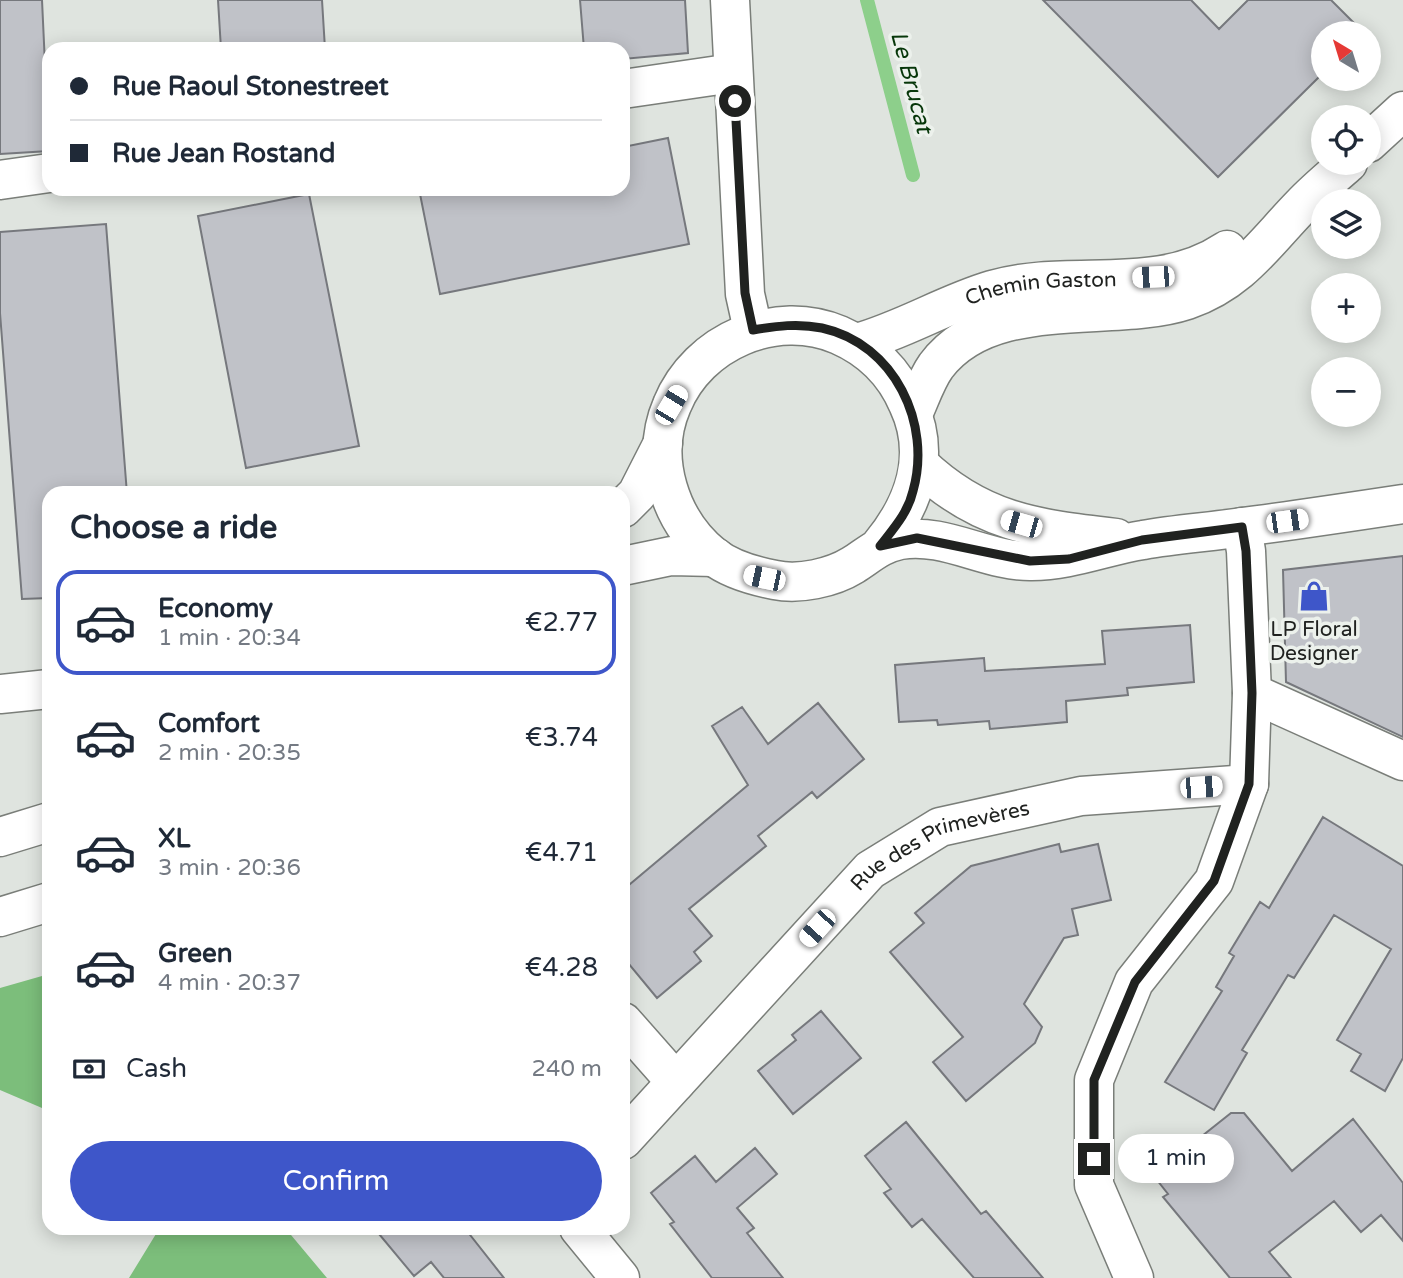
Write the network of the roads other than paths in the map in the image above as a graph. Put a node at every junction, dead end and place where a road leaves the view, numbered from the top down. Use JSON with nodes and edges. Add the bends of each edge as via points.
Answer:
{"nodes":[{"id":1,"x":730,"y":0,"type":"edge"},
{"id":2,"x":733,"y":73,"type":"junction"},
{"id":3,"x":630,"y":88,"type":"edge"},
{"id":4,"x":1403,"y":111,"type":"edge"},
{"id":5,"x":1381,"y":131,"type":"edge"},
{"id":6,"x":42,"y":174,"type":"edge"},
{"id":7,"x":1335,"y":175,"type":"edge"},
{"id":8,"x":0,"y":180,"type":"edge"},
{"id":9,"x":1301,"y":205,"type":"junction"},
{"id":10,"x":753,"y":330,"type":"junction"},
{"id":11,"x":857,"y":343,"type":"junction"},
{"id":12,"x":913,"y":414,"type":"junction"},
{"id":13,"x":663,"y":443,"type":"junction"},
{"id":14,"x":919,"y":464,"type":"junction"},
{"id":15,"x":630,"y":501,"type":"edge"},
{"id":16,"x":1403,"y":504,"type":"edge"},
{"id":17,"x":1242,"y":527,"type":"junction"},
{"id":18,"x":1142,"y":540,"type":"junction"},
{"id":19,"x":880,"y":546,"type":"junction"},
{"id":20,"x":715,"y":557,"type":"junction"},
{"id":21,"x":630,"y":565,"type":"edge"},
{"id":22,"x":42,"y":690,"type":"edge"},
{"id":23,"x":1252,"y":693,"type":"junction"},
{"id":24,"x":0,"y":694,"type":"edge"},
{"id":25,"x":1403,"y":761,"type":"edge"},
{"id":26,"x":1249,"y":784,"type":"junction"},
{"id":27,"x":42,"y":824,"type":"edge"},
{"id":28,"x":0,"y":837,"type":"edge"},
{"id":29,"x":42,"y":904,"type":"edge"},
{"id":30,"x":0,"y":917,"type":"edge"},
{"id":31,"x":630,"y":1030,"type":"edge"},
{"id":32,"x":676,"y":1082,"type":"junction"},
{"id":33,"x":630,"y":1132,"type":"edge"},
{"id":34,"x":585,"y":1235,"type":"edge"},
{"id":35,"x":621,"y":1278,"type":"edge"},
{"id":36,"x":1134,"y":1278,"type":"edge"}],
"edges":[{"from":1,"to":2,"type":"street"},
{"from":2,"to":3,"type":"street"},
{"from":2,"to":10,"type":"street","via":[[745,293]]},
{"from":4,"to":5,"type":"street"},
{"from":6,"to":8,"type":"street"},
{"from":7,"to":9,"type":"street","name":"Chemin Gaston"},
{"from":9,"to":11,"type":"street","name":"Chemin Gaston","via":[[1185,272],[1033,282],[993,290]]},
{"from":9,"to":12,"type":"street","name":"Chemin Gaston","via":[[1252,262],[1188,299],[1154,307],[1040,315],[968,339],[936,366]]},
{"from":10,"to":11,"type":"street","via":[[788,324],[824,328]]},
{"from":10,"to":13,"type":"street","via":[[719,347],[691,373],[671,405]]},
{"from":11,"to":12,"type":"street","via":[[901,386]]},
{"from":12,"to":14,"type":"street"},
{"from":13,"to":15,"type":"street"},
{"from":13,"to":20,"type":"street","via":[[666,486],[684,526]]},
{"from":14,"to":18,"type":"street","via":[[959,497],[1003,519],[1038,529]]},
{"from":14,"to":19,"type":"street","via":[[913,494]]},
{"from":16,"to":17,"type":"street"},
{"from":17,"to":18,"type":"street"},
{"from":17,"to":23,"type":"street"},
{"from":18,"to":19,"type":"street","via":[[1069,559],[1030,561],[917,538]]},
{"from":19,"to":20,"type":"street","via":[[850,567],[817,579],[782,582],[746,574]]},
{"from":20,"to":21,"type":"street","via":[[671,556]]},
{"from":22,"to":24,"type":"street"},
{"from":23,"to":25,"type":"street"},
{"from":23,"to":26,"type":"street"},
{"from":26,"to":32,"type":"street","name":"Rue des Primevères","via":[[1081,796],[940,827],[870,870]]},
{"from":26,"to":36,"type":"street","via":[[1214,881],[1135,982],[1094,1080],[1094,1185]]},
{"from":27,"to":28,"type":"street"},
{"from":29,"to":30,"type":"street"},
{"from":31,"to":32,"type":"street"},
{"from":32,"to":33,"type":"street","name":"Rue des Primevères"},
{"from":34,"to":35,"type":"street"}]}
